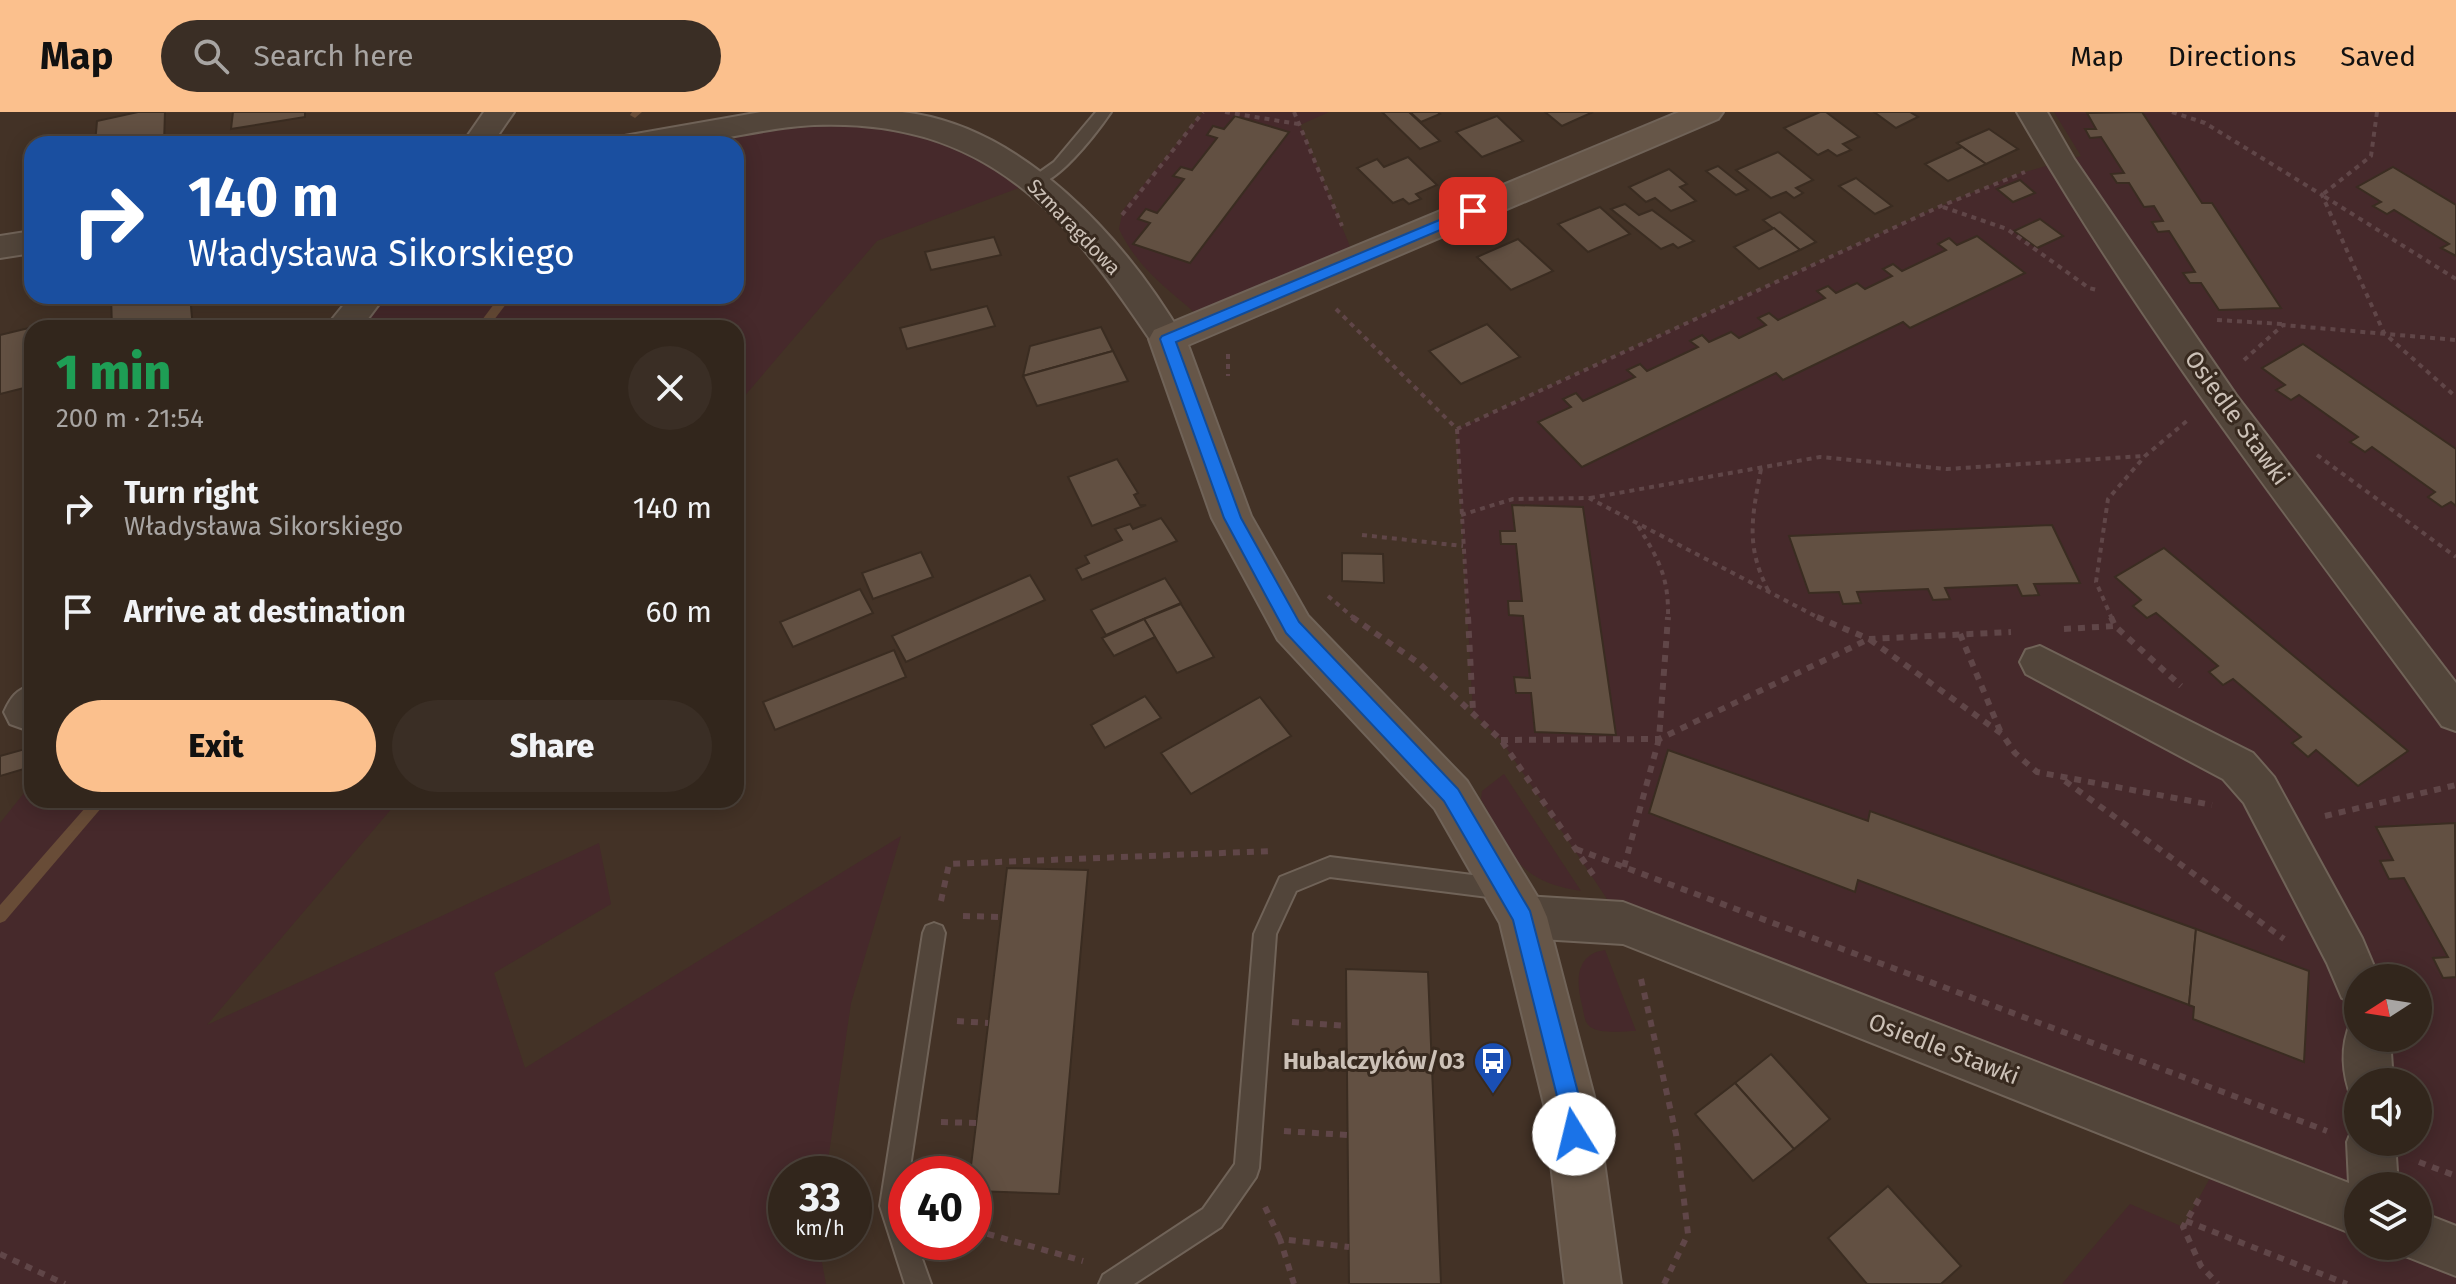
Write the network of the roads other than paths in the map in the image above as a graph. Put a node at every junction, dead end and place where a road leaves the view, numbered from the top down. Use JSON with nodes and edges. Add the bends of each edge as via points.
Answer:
{"nodes":[{"id":1,"x":499,"y":112,"type":"edge"},
{"id":2,"x":1104,"y":112,"type":"edge"},
{"id":3,"x":1707,"y":112,"type":"edge"},
{"id":4,"x":2032,"y":112,"type":"edge"},
{"id":5,"x":482,"y":136,"type":"edge"},
{"id":6,"x":681,"y":136,"type":"edge"},
{"id":7,"x":1035,"y":182,"type":"junction"},
{"id":8,"x":24,"y":243,"type":"edge"},
{"id":9,"x":0,"y":247,"type":"edge"},
{"id":10,"x":362,"y":304,"type":"edge"},
{"id":11,"x":349,"y":320,"type":"edge"},
{"id":12,"x":1167,"y":339,"type":"junction"},
{"id":13,"x":2039,"y":641,"type":"road end"},
{"id":14,"x":2456,"y":714,"type":"edge"},
{"id":15,"x":1515,"y":903,"type":"junction"},
{"id":16,"x":936,"y":924,"type":"road end"},
{"id":17,"x":2350,"y":964,"type":"edge"},
{"id":18,"x":2344,"y":1206,"type":"edge"},
{"id":19,"x":2432,"y":1242,"type":"edge"},
{"id":20,"x":2456,"y":1251,"type":"edge"},
{"id":21,"x":1119,"y":1279,"type":"edge"},
{"id":22,"x":918,"y":1284,"type":"edge"},
{"id":23,"x":1593,"y":1284,"type":"edge"}],
"edges":[{"from":1,"to":5,"type":"street"},
{"from":2,"to":7,"type":"lane","via":[[1059,165]]},
{"from":3,"to":12,"type":"street"},
{"from":4,"to":14,"type":"street","name":"Osiedle Stawki","via":[[2224,404]]},
{"from":6,"to":7,"type":"street","name":"Szmaragdowa","via":[[839,115],[904,120],[997,155]]},
{"from":7,"to":12,"type":"street","name":"Szmaragdowa","via":[[1101,248]]},
{"from":8,"to":9,"type":"street"},
{"from":10,"to":11,"type":"street"},
{"from":12,"to":15,"type":"street","via":[[1232,518],[1293,628],[1451,795]]},
{"from":13,"to":17,"type":"street","via":[[2238,766],[2259,790]]},
{"from":15,"to":18,"type":"street","name":"Osiedle Stawki","via":[[1623,923]]},
{"from":15,"to":21,"type":"lane","via":[[1330,867],[1288,884],[1265,934],[1247,1168],[1212,1218]]},
{"from":15,"to":23,"type":"street","via":[[1570,1104]]},
{"from":16,"to":22,"type":"lane","via":[[892,1206]]},
{"from":19,"to":20,"type":"street"}]}
